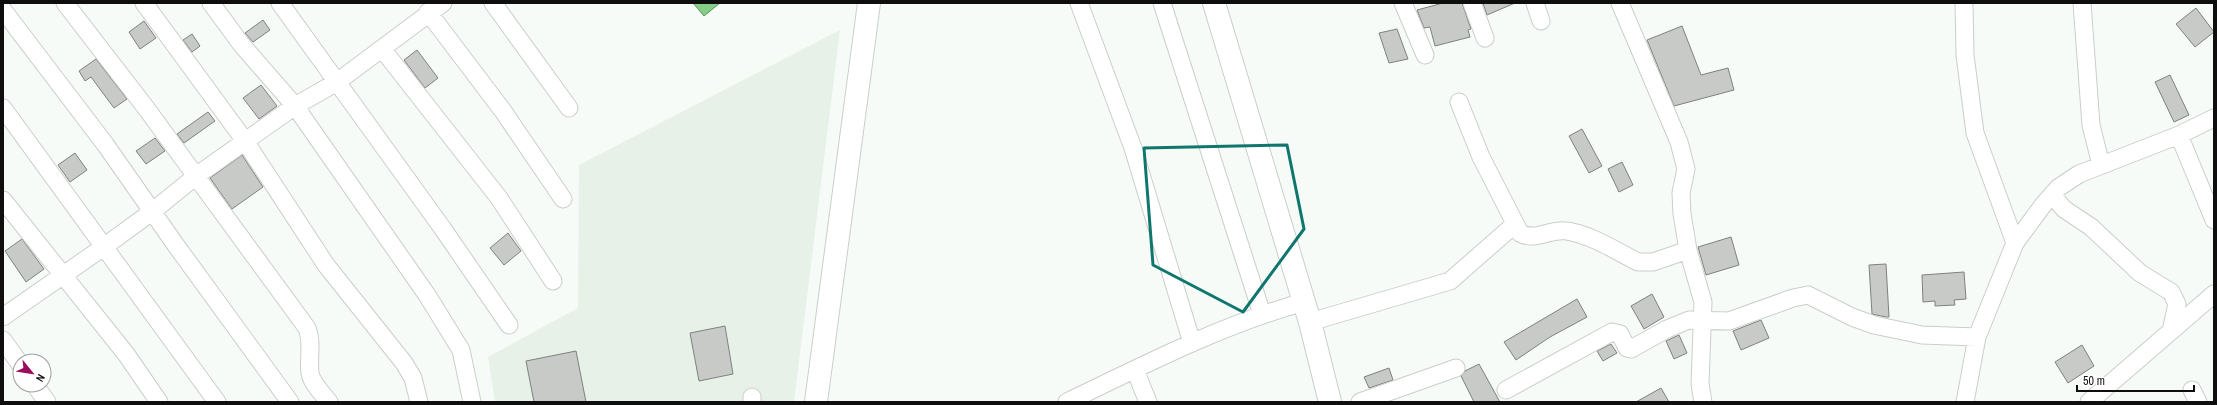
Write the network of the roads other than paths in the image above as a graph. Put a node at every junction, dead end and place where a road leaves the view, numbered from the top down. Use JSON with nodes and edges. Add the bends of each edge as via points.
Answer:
{"nodes":[{"id":1,"x":65,"y":3,"type":"edge"},
{"id":2,"x":144,"y":3,"type":"edge"},
{"id":3,"x":211,"y":3,"type":"edge"},
{"id":4,"x":280,"y":3,"type":"edge"},
{"id":5,"x":443,"y":3,"type":"edge"},
{"id":6,"x":493,"y":3,"type":"edge"},
{"id":7,"x":869,"y":3,"type":"edge"},
{"id":8,"x":1080,"y":3,"type":"edge"},
{"id":9,"x":1162,"y":3,"type":"edge"},
{"id":10,"x":1214,"y":3,"type":"edge"},
{"id":11,"x":1404,"y":3,"type":"edge"},
{"id":12,"x":1472,"y":3,"type":"edge"},
{"id":13,"x":1535,"y":3,"type":"edge"},
{"id":14,"x":1620,"y":3,"type":"edge"},
{"id":15,"x":1964,"y":3,"type":"edge"},
{"id":16,"x":2082,"y":3,"type":"edge"},
{"id":17,"x":3,"y":10,"type":"edge"},
{"id":18,"x":428,"y":12,"type":"junction"},
{"id":19,"x":1541,"y":21,"type":"dead end"},
{"id":20,"x":1485,"y":38,"type":"dead end"},
{"id":21,"x":382,"y":50,"type":"junction"},
{"id":22,"x":1425,"y":55,"type":"dead end"},
{"id":23,"x":337,"y":82,"type":"junction"},
{"id":24,"x":1459,"y":102,"type":"dead end"},
{"id":25,"x":295,"y":106,"type":"junction"},
{"id":26,"x":3,"y":108,"type":"edge"},
{"id":27,"x":569,"y":108,"type":"dead end"},
{"id":28,"x":2214,"y":118,"type":"edge"},
{"id":29,"x":2179,"y":136,"type":"junction"},
{"id":30,"x":245,"y":141,"type":"junction"},
{"id":31,"x":2101,"y":165,"type":"junction"},
{"id":32,"x":196,"y":176,"type":"junction"},
{"id":33,"x":2052,"y":195,"type":"junction"},
{"id":34,"x":563,"y":199,"type":"dead end"},
{"id":35,"x":3,"y":200,"type":"edge"},
{"id":36,"x":153,"y":211,"type":"junction"},
{"id":37,"x":2214,"y":220,"type":"edge"},
{"id":38,"x":1514,"y":225,"type":"junction"},
{"id":39,"x":2015,"y":243,"type":"junction"},
{"id":40,"x":105,"y":246,"type":"junction"},
{"id":41,"x":1688,"y":250,"type":"junction"},
{"id":42,"x":64,"y":275,"type":"junction"},
{"id":43,"x":553,"y":282,"type":"dead end"},
{"id":44,"x":2214,"y":294,"type":"edge"},
{"id":45,"x":1307,"y":312,"type":"junction"},
{"id":46,"x":1262,"y":314,"type":"junction"},
{"id":47,"x":3,"y":317,"type":"edge"},
{"id":48,"x":1702,"y":320,"type":"junction"},
{"id":49,"x":509,"y":325,"type":"dead end"},
{"id":50,"x":2171,"y":331,"type":"junction"},
{"id":51,"x":1976,"y":337,"type":"junction"},
{"id":52,"x":3,"y":340,"type":"edge"},
{"id":53,"x":1192,"y":343,"type":"junction"},
{"id":54,"x":12,"y":353,"type":"edge"},
{"id":55,"x":1456,"y":368,"type":"dead end"},
{"id":56,"x":1135,"y":370,"type":"junction"},
{"id":57,"x":1506,"y":390,"type":"dead end"},
{"id":58,"x":41,"y":393,"type":"edge"},
{"id":59,"x":47,"y":402,"type":"edge"},
{"id":60,"x":160,"y":402,"type":"edge"},
{"id":61,"x":217,"y":402,"type":"edge"},
{"id":62,"x":290,"y":402,"type":"edge"},
{"id":63,"x":329,"y":402,"type":"edge"},
{"id":64,"x":419,"y":402,"type":"edge"},
{"id":65,"x":472,"y":402,"type":"edge"},
{"id":66,"x":816,"y":402,"type":"edge"},
{"id":67,"x":1067,"y":402,"type":"edge"},
{"id":68,"x":1148,"y":402,"type":"edge"},
{"id":69,"x":1330,"y":402,"type":"edge"},
{"id":70,"x":1360,"y":402,"type":"edge"},
{"id":71,"x":1703,"y":402,"type":"edge"},
{"id":72,"x":1965,"y":402,"type":"edge"},
{"id":73,"x":2088,"y":402,"type":"edge"}],
"edges":[{"from":1,"to":32,"type":"street"},
{"from":2,"to":30,"type":"street"},
{"from":3,"to":25,"type":"street","via":[[241,44]]},
{"from":4,"to":23,"type":"street"},
{"from":5,"to":18,"type":"street"},
{"from":6,"to":27,"type":"street"},
{"from":7,"to":66,"type":"street"},
{"from":8,"to":53,"type":"street","via":[[1133,148]]},
{"from":9,"to":46,"type":"street"},
{"from":10,"to":45,"type":"street"},
{"from":11,"to":22,"type":"street"},
{"from":12,"to":20,"type":"street"},
{"from":13,"to":19,"type":"street"},
{"from":14,"to":41,"type":"street","via":[[1682,150],[1686,169],[1681,202]]},
{"from":15,"to":39,"type":"street","via":[[1965,55],[1975,133]]},
{"from":16,"to":31,"type":"street","via":[[2092,125]]},
{"from":17,"to":36,"type":"street"},
{"from":18,"to":21,"type":"street"},
{"from":18,"to":34,"type":"street","via":[[503,111]]},
{"from":21,"to":23,"type":"street"},
{"from":21,"to":43,"type":"street","via":[[499,198]]},
{"from":23,"to":25,"type":"street"},
{"from":23,"to":49,"type":"street"},
{"from":24,"to":38,"type":"street"},
{"from":25,"to":30,"type":"street"},
{"from":25,"to":65,"type":"street","via":[[454,337],[464,361]]},
{"from":26,"to":40,"type":"street"},
{"from":28,"to":29,"type":"street"},
{"from":29,"to":31,"type":"street"},
{"from":29,"to":37,"type":"street"},
{"from":30,"to":32,"type":"street"},
{"from":30,"to":64,"type":"street","via":[[326,265],[404,363],[414,378]]},
{"from":31,"to":33,"type":"street","via":[[2079,174]]},
{"from":32,"to":36,"type":"street"},
{"from":32,"to":63,"type":"street","via":[[307,328],[310,336],[310,374],[315,385]]},
{"from":33,"to":39,"type":"street"},
{"from":33,"to":50,"type":"street","via":[[2064,209],[2091,227],[2140,273],[2171,292],[2177,304]]},
{"from":35,"to":42,"type":"street"},
{"from":36,"to":40,"type":"street"},
{"from":36,"to":62,"type":"street"},
{"from":38,"to":41,"type":"street","via":[[1526,237],[1558,231],[1581,235],[1638,262],[1653,262]]},
{"from":38,"to":45,"type":"street","via":[[1450,281]]},
{"from":39,"to":51,"type":"street"},
{"from":40,"to":42,"type":"street"},
{"from":40,"to":61,"type":"street"},
{"from":41,"to":48,"type":"street","via":[[1700,288]]},
{"from":42,"to":47,"type":"street"},
{"from":42,"to":60,"type":"street"},
{"from":44,"to":50,"type":"street"},
{"from":45,"to":46,"type":"street"},
{"from":45,"to":69,"type":"street"},
{"from":46,"to":53,"type":"street"},
{"from":48,"to":51,"type":"street","via":[[1729,321],[1808,295],[1874,325],[1922,335]]},
{"from":48,"to":57,"type":"street","via":[[1689,320],[1631,349],[1627,348],[1620,334],[1612,332]]},
{"from":48,"to":71,"type":"street","via":[[1700,384]]},
{"from":50,"to":73,"type":"street"},
{"from":51,"to":72,"type":"street"},
{"from":52,"to":54,"type":"street"},
{"from":53,"to":56,"type":"street"},
{"from":55,"to":70,"type":"street"},
{"from":56,"to":67,"type":"street"},
{"from":56,"to":68,"type":"street"},
{"from":58,"to":59,"type":"street"}]}
